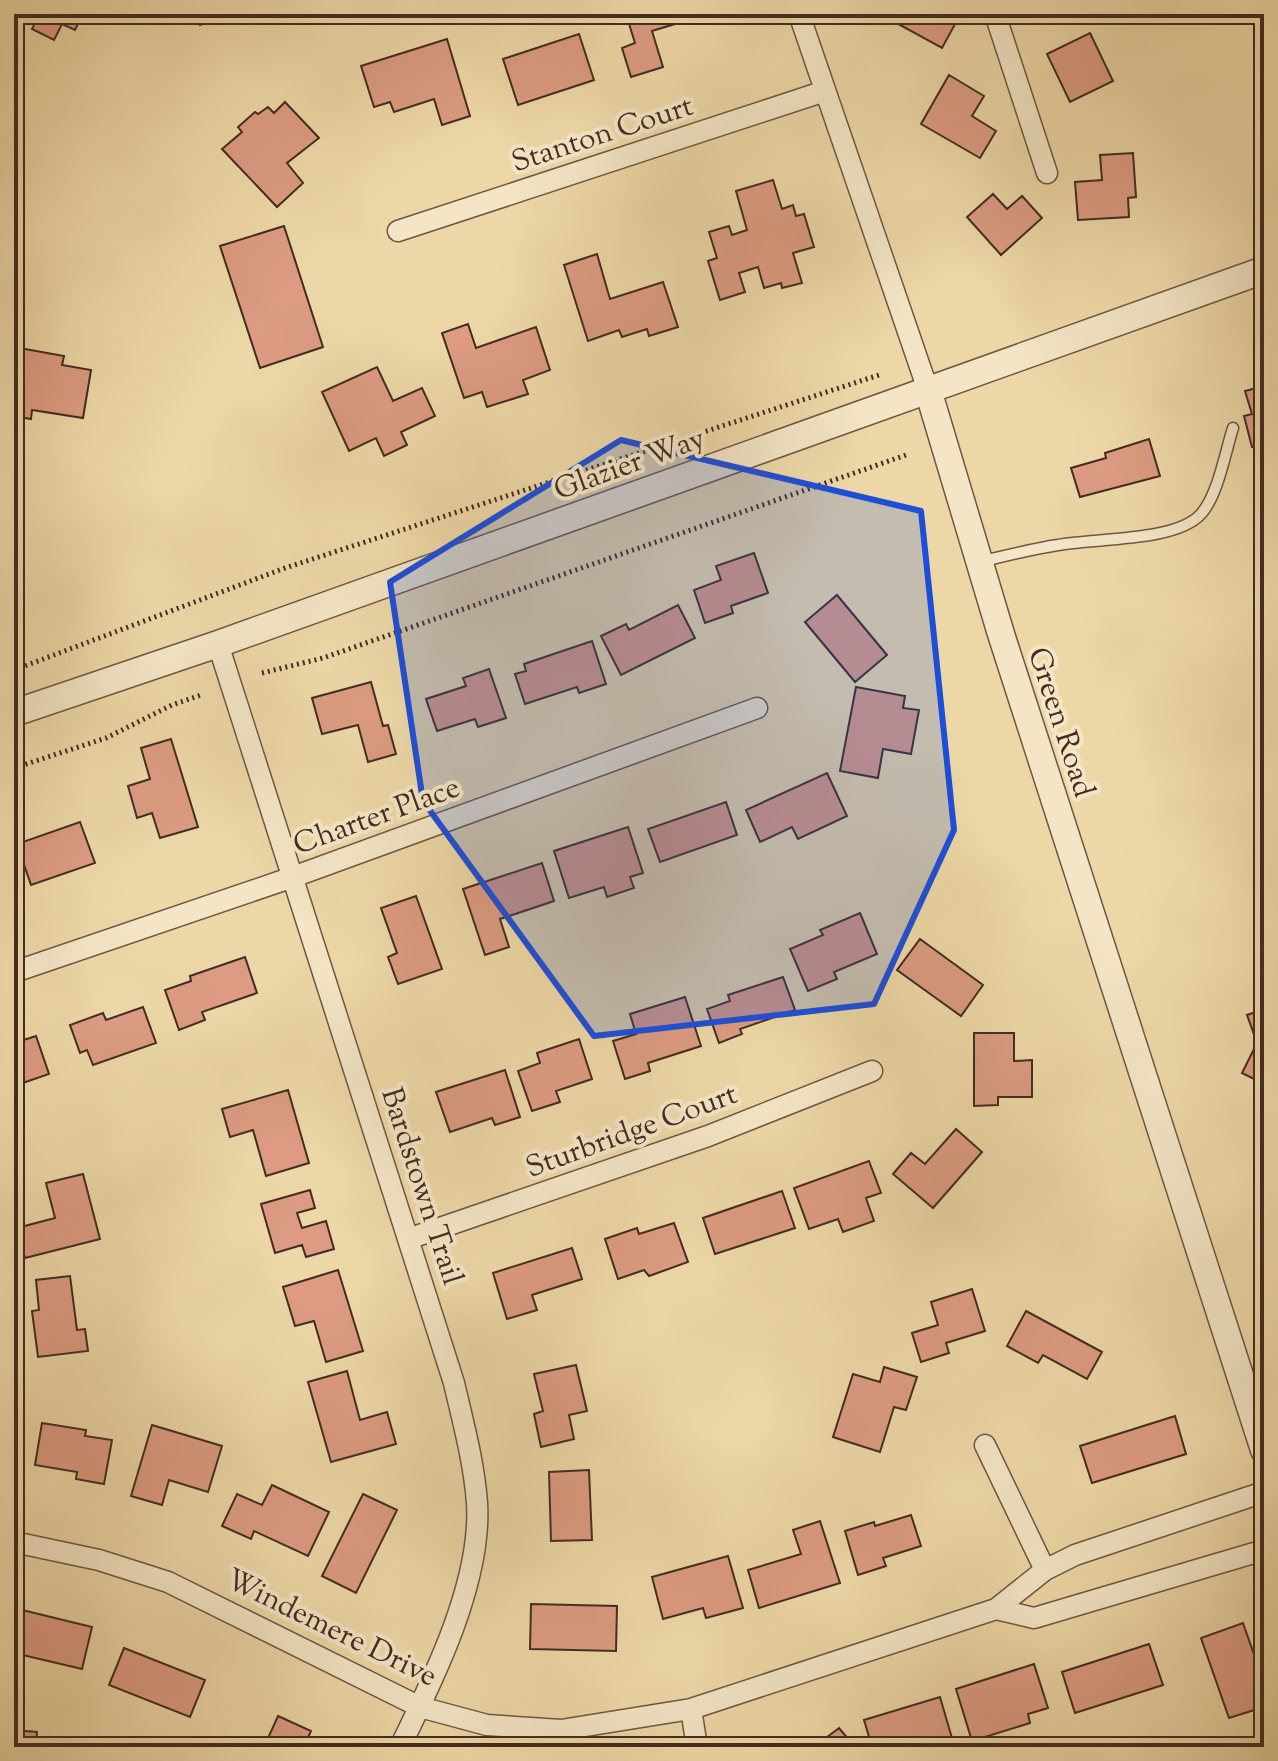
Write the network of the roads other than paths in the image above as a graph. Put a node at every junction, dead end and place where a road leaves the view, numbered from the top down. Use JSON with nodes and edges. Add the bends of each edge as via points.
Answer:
{"nodes":[{"id":1,"x":799,"y":14,"type":"edge"},
{"id":2,"x":995,"y":14,"type":"edge"},
{"id":3,"x":825,"y":91,"type":"junction"},
{"id":4,"x":1047,"y":173,"type":"dead end"},
{"id":5,"x":398,"y":231,"type":"dead end"},
{"id":6,"x":1264,"y":270,"type":"edge"},
{"id":7,"x":928,"y":390,"type":"junction"},
{"id":8,"x":1233,"y":428,"type":"dead end"},
{"id":9,"x":979,"y":562,"type":"junction"},
{"id":10,"x":218,"y":644,"type":"junction"},
{"id":11,"x":757,"y":708,"type":"dead end"},
{"id":12,"x":14,"y":713,"type":"edge"},
{"id":13,"x":293,"y":877,"type":"junction"},
{"id":14,"x":14,"y":972,"type":"edge"},
{"id":15,"x":872,"y":1071,"type":"dead end"},
{"id":16,"x":408,"y":1239,"type":"junction"},
{"id":17,"x":985,"y":1445,"type":"dead end"},
{"id":18,"x":1264,"y":1450,"type":"edge"},
{"id":19,"x":1264,"y":1492,"type":"edge"},
{"id":20,"x":14,"y":1542,"type":"edge"},
{"id":21,"x":1264,"y":1550,"type":"edge"},
{"id":22,"x":1045,"y":1570,"type":"junction"},
{"id":23,"x":996,"y":1609,"type":"junction"},
{"id":24,"x":420,"y":1707,"type":"junction"},
{"id":25,"x":691,"y":1709,"type":"junction"},
{"id":26,"x":400,"y":1747,"type":"edge"},
{"id":27,"x":697,"y":1747,"type":"edge"}],
"edges":[{"from":1,"to":3,"type":"street","name":"Green Road"},
{"from":2,"to":4,"type":"street"},
{"from":3,"to":5,"type":"street","name":"Stanton Court"},
{"from":3,"to":7,"type":"street","name":"Green Road"},
{"from":6,"to":7,"type":"street","name":"Glazier Way"},
{"from":7,"to":9,"type":"street","name":"Green Road"},
{"from":7,"to":10,"type":"street","name":"Glazier Way"},
{"from":8,"to":9,"type":"lane","via":[[1210,500],[1186,525]]},
{"from":9,"to":18,"type":"street","name":"Green Road"},
{"from":10,"to":12,"type":"street","name":"Glazier Way"},
{"from":10,"to":13,"type":"street","name":"Bardstown Trail"},
{"from":11,"to":13,"type":"street","name":"Charter Place"},
{"from":13,"to":14,"type":"street","name":"Charter Place"},
{"from":13,"to":16,"type":"street","name":"Bardstown Trail"},
{"from":15,"to":16,"type":"street","name":"Sturbridge Court","via":[[708,1136]]},
{"from":16,"to":24,"type":"street","name":"Bardstown Trail","via":[[454,1383],[477,1506],[472,1567]]},
{"from":17,"to":22,"type":"street"},
{"from":19,"to":22,"type":"street","name":"Windemere Drive","via":[[1075,1555]]},
{"from":20,"to":24,"type":"street","name":"Windemere Drive","via":[[168,1582]]},
{"from":21,"to":23,"type":"street","via":[[1034,1618]]},
{"from":22,"to":23,"type":"street","name":"Windemere Drive"},
{"from":23,"to":25,"type":"street","name":"Windemere Drive"},
{"from":24,"to":25,"type":"street","name":"Windemere Drive","via":[[487,1725],[561,1730]]},
{"from":24,"to":26,"type":"street","name":"Bardstown Trail"},
{"from":25,"to":27,"type":"street"}]}
